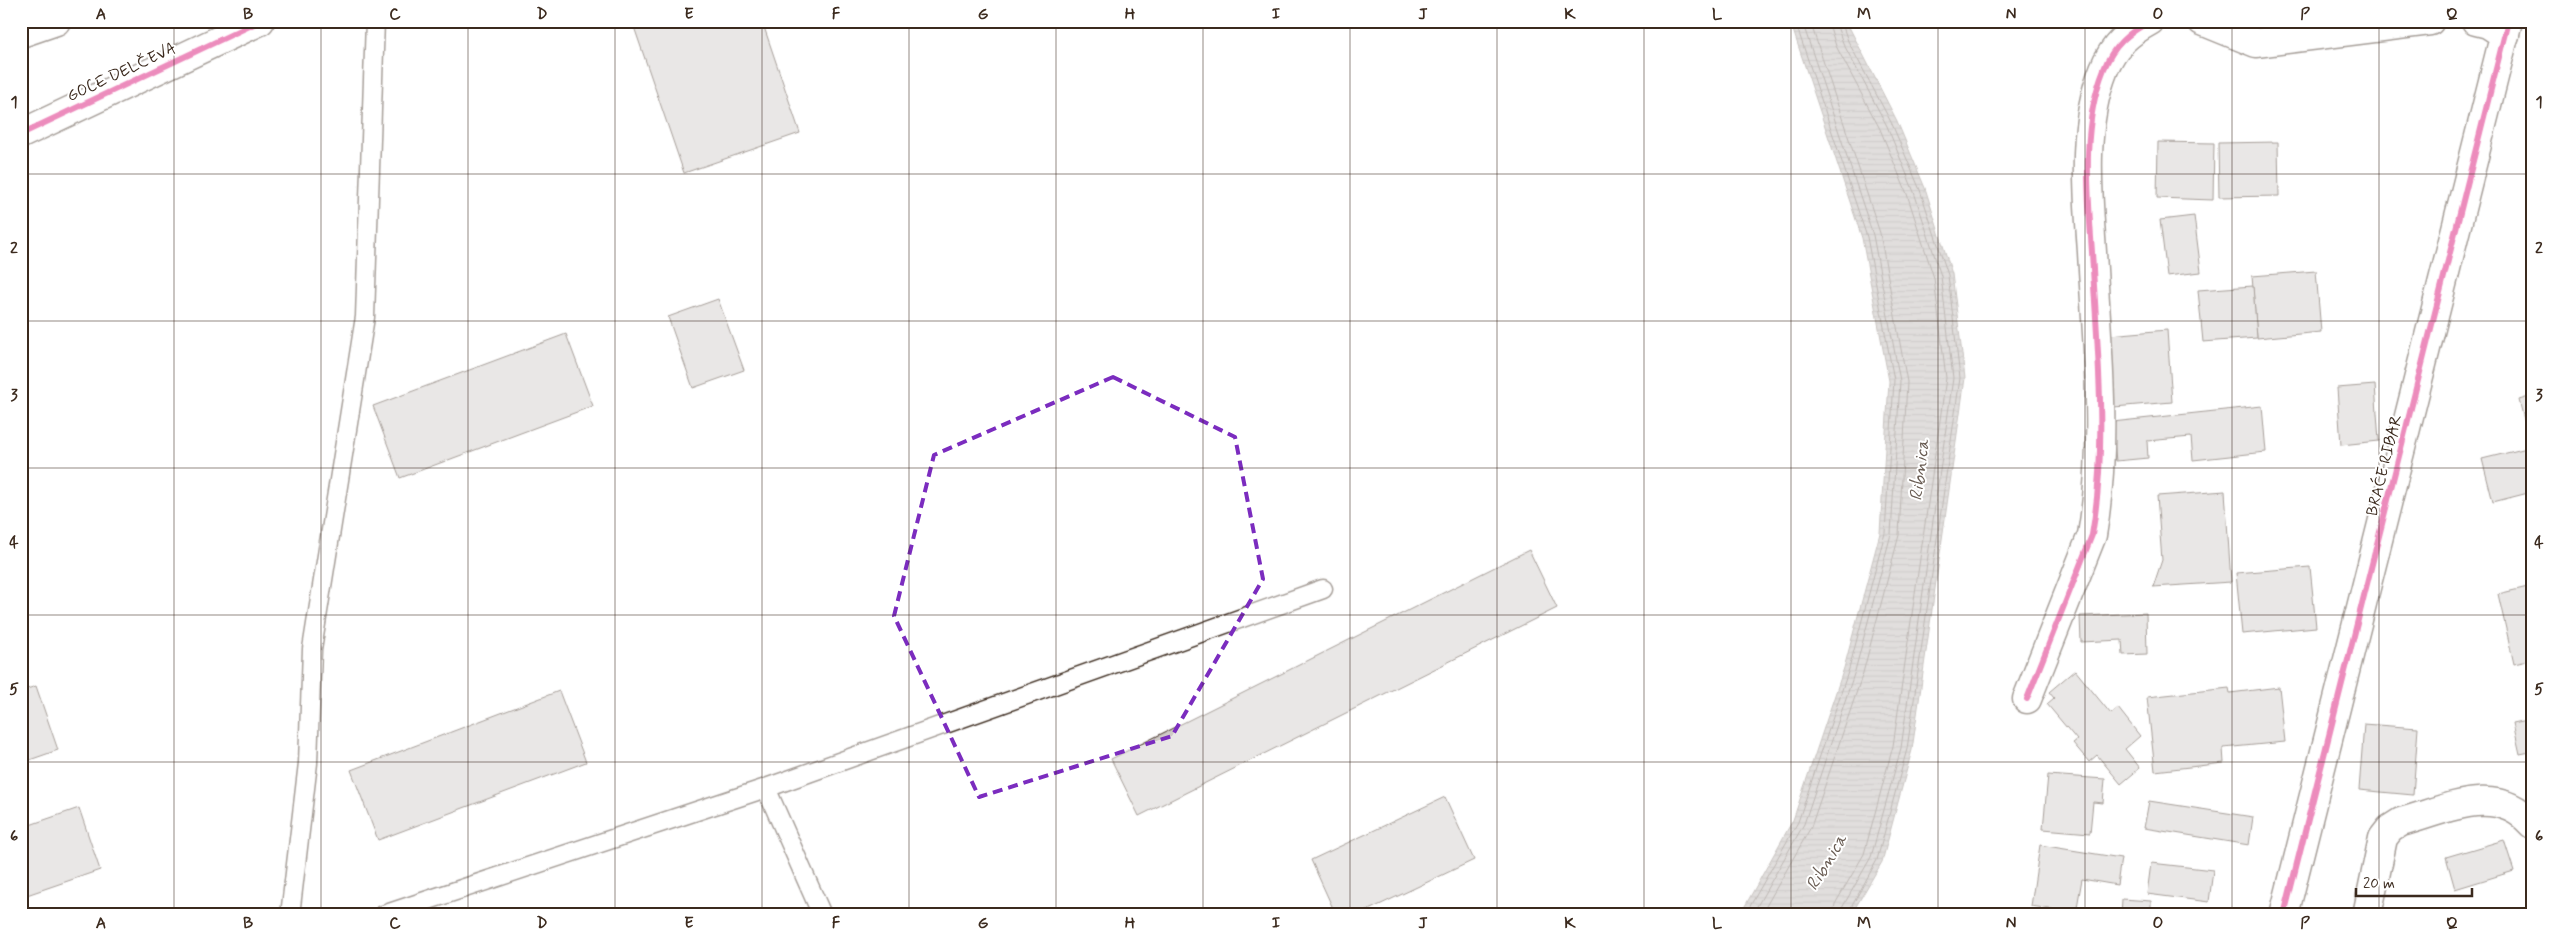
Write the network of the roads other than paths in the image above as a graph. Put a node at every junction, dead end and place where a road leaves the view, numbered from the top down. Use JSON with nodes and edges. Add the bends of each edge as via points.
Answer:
{"nodes":[{"id":1,"x":56,"y":21,"type":"edge"},
{"id":2,"x":260,"y":21,"type":"edge"},
{"id":3,"x":375,"y":21,"type":"edge"},
{"id":4,"x":2150,"y":21,"type":"edge"},
{"id":5,"x":2202,"y":21,"type":"edge"},
{"id":6,"x":2430,"y":21,"type":"edge"},
{"id":7,"x":2476,"y":21,"type":"edge"},
{"id":8,"x":2507,"y":28,"type":"edge"},
{"id":9,"x":21,"y":33,"type":"edge"},
{"id":10,"x":21,"y":134,"type":"edge"},
{"id":11,"x":1323,"y":589,"type":"dead end"},
{"id":12,"x":2027,"y":699,"type":"dead end"},
{"id":13,"x":766,"y":788,"type":"junction"},
{"id":14,"x":2532,"y":824,"type":"edge"},
{"id":15,"x":290,"y":915,"type":"edge"},
{"id":16,"x":382,"y":915,"type":"edge"},
{"id":17,"x":822,"y":915,"type":"edge"},
{"id":18,"x":2284,"y":915,"type":"edge"},
{"id":19,"x":2367,"y":915,"type":"edge"}],
"edges":[{"from":1,"to":9,"type":"street"},
{"from":2,"to":10,"type":"street","name":"GOCE DELČEVA"},
{"from":3,"to":15,"type":"lane","via":[[365,316],[312,649],[308,763]]},
{"from":4,"to":12,"type":"street","via":[[2131,32],[2114,48],[2104,68],[2090,122],[2088,186],[2100,467],[2096,512],[2092,535]]},
{"from":5,"to":6,"type":"street","via":[[2256,43]]},
{"from":7,"to":8,"type":"street"},
{"from":8,"to":18,"type":"street","name":"BRAĆE RIBAR"},
{"from":11,"to":13,"type":"lane"},
{"from":13,"to":16,"type":"lane"},
{"from":13,"to":17,"type":"lane"},
{"from":14,"to":19,"type":"street","via":[[2511,806],[2480,800],[2401,822],[2383,838]]}]}
